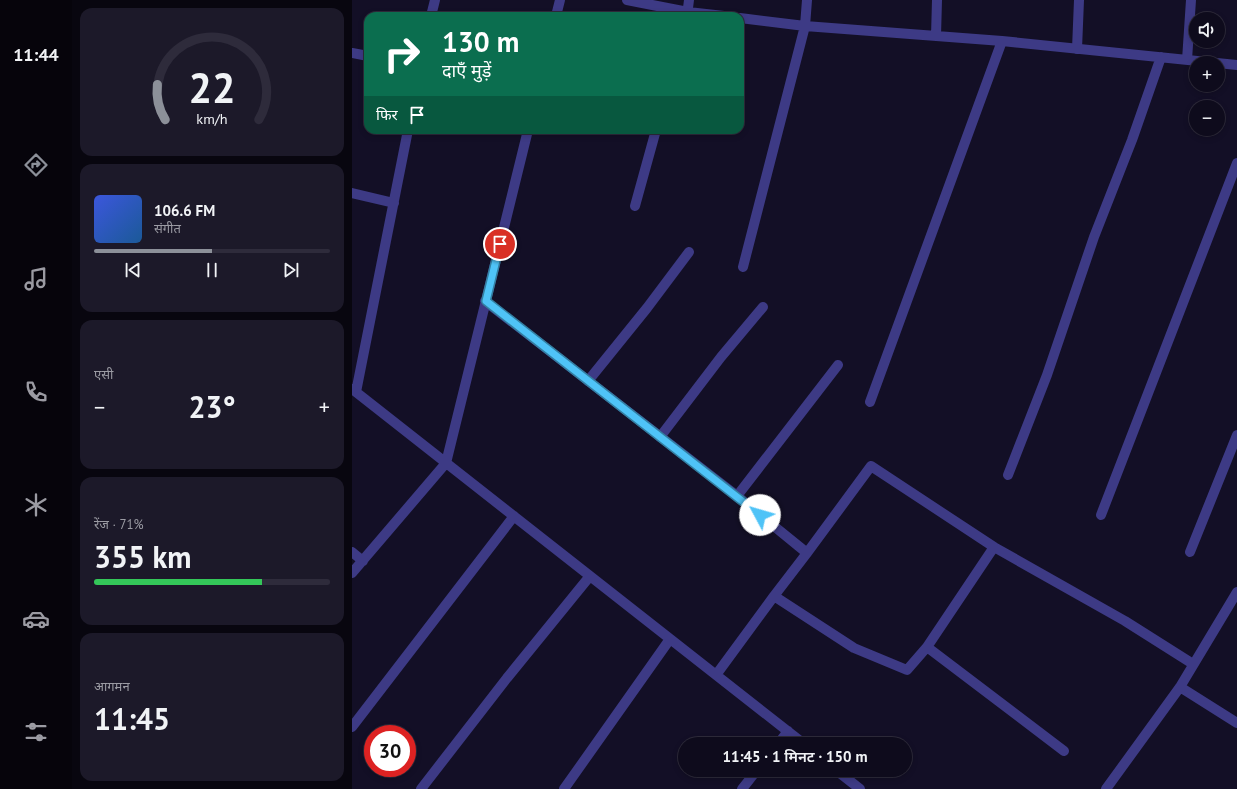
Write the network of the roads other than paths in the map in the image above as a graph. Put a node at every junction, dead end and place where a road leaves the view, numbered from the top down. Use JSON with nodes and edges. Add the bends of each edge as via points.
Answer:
{"nodes":[{"id":1,"x":435,"y":0,"type":"edge"},
{"id":2,"x":560,"y":0,"type":"edge"},
{"id":3,"x":627,"y":0,"type":"edge"},
{"id":4,"x":689,"y":0,"type":"edge"},
{"id":5,"x":807,"y":0,"type":"edge"},
{"id":6,"x":937,"y":0,"type":"edge"},
{"id":7,"x":1079,"y":0,"type":"edge"},
{"id":8,"x":1191,"y":0,"type":"edge"},
{"id":9,"x":432,"y":12,"type":"edge"},
{"id":10,"x":557,"y":12,"type":"edge"},
{"id":11,"x":679,"y":12,"type":"edge"},
{"id":12,"x":688,"y":12,"type":"edge"},
{"id":13,"x":744,"y":18,"type":"edge"},
{"id":14,"x":805,"y":26,"type":"junction"},
{"id":15,"x":936,"y":36,"type":"junction"},
{"id":16,"x":1002,"y":41,"type":"junction"},
{"id":17,"x":1077,"y":49,"type":"junction"},
{"id":18,"x":352,"y":53,"type":"edge"},
{"id":19,"x":364,"y":55,"type":"edge"},
{"id":20,"x":1161,"y":57,"type":"junction"},
{"id":21,"x":1187,"y":60,"type":"junction"},
{"id":22,"x":1237,"y":64,"type":"edge"},
{"id":23,"x":407,"y":134,"type":"edge"},
{"id":24,"x":527,"y":134,"type":"edge"},
{"id":25,"x":655,"y":134,"type":"edge"},
{"id":26,"x":1237,"y":162,"type":"edge"},
{"id":27,"x":352,"y":194,"type":"edge"},
{"id":28,"x":394,"y":203,"type":"junction"},
{"id":29,"x":635,"y":206,"type":"dead end"},
{"id":30,"x":688,"y":252,"type":"dead end"},
{"id":31,"x":743,"y":267,"type":"dead end"},
{"id":32,"x":486,"y":301,"type":"junction"},
{"id":33,"x":763,"y":307,"type":"dead end"},
{"id":34,"x":838,"y":365,"type":"dead end"},
{"id":35,"x":588,"y":380,"type":"junction"},
{"id":36,"x":354,"y":390,"type":"edge"},
{"id":37,"x":870,"y":402,"type":"dead end"},
{"id":38,"x":1237,"y":434,"type":"edge"},
{"id":39,"x":660,"y":437,"type":"junction"},
{"id":40,"x":446,"y":463,"type":"junction"},
{"id":41,"x":1008,"y":475,"type":"dead end"},
{"id":42,"x":737,"y":496,"type":"junction"},
{"id":43,"x":1101,"y":515,"type":"dead end"},
{"id":44,"x":514,"y":516,"type":"junction"},
{"id":45,"x":994,"y":547,"type":"junction"},
{"id":46,"x":352,"y":552,"type":"edge"},
{"id":47,"x":1190,"y":552,"type":"dead end"},
{"id":48,"x":807,"y":553,"type":"junction"},
{"id":49,"x":362,"y":561,"type":"junction"},
{"id":50,"x":352,"y":573,"type":"edge"},
{"id":51,"x":590,"y":576,"type":"junction"},
{"id":52,"x":1237,"y":592,"type":"edge"},
{"id":53,"x":774,"y":596,"type":"junction"},
{"id":54,"x":670,"y":639,"type":"junction"},
{"id":55,"x":927,"y":647,"type":"junction"},
{"id":56,"x":1193,"y":664,"type":"junction"},
{"id":57,"x":716,"y":675,"type":"junction"},
{"id":58,"x":1180,"y":687,"type":"junction"},
{"id":59,"x":1237,"y":723,"type":"edge"},
{"id":60,"x":352,"y":727,"type":"edge"},
{"id":61,"x":788,"y":731,"type":"junction"},
{"id":62,"x":783,"y":737,"type":"edge"},
{"id":63,"x":795,"y":737,"type":"edge"},
{"id":64,"x":1064,"y":751,"type":"dead end"},
{"id":65,"x":751,"y":777,"type":"edge"},
{"id":66,"x":845,"y":777,"type":"edge"},
{"id":67,"x":421,"y":789,"type":"edge"},
{"id":68,"x":564,"y":789,"type":"edge"},
{"id":69,"x":742,"y":789,"type":"edge"},
{"id":70,"x":860,"y":789,"type":"edge"},
{"id":71,"x":1106,"y":789,"type":"edge"}],
"edges":[{"from":1,"to":9,"type":"street"},
{"from":2,"to":10,"type":"street"},
{"from":3,"to":11,"type":"street"},
{"from":4,"to":12,"type":"street"},
{"from":5,"to":14,"type":"street"},
{"from":6,"to":15,"type":"street"},
{"from":7,"to":17,"type":"street"},
{"from":8,"to":21,"type":"street"},
{"from":13,"to":14,"type":"street"},
{"from":14,"to":15,"type":"street"},
{"from":14,"to":31,"type":"street"},
{"from":15,"to":16,"type":"street"},
{"from":16,"to":17,"type":"street"},
{"from":16,"to":37,"type":"street"},
{"from":17,"to":20,"type":"street"},
{"from":18,"to":19,"type":"street"},
{"from":20,"to":21,"type":"street"},
{"from":20,"to":41,"type":"street"},
{"from":21,"to":22,"type":"street"},
{"from":23,"to":28,"type":"street"},
{"from":24,"to":32,"type":"street"},
{"from":25,"to":29,"type":"street"},
{"from":26,"to":43,"type":"street"},
{"from":27,"to":28,"type":"street"},
{"from":28,"to":36,"type":"street"},
{"from":30,"to":35,"type":"street","via":[[647,308]]},
{"from":32,"to":35,"type":"street"},
{"from":32,"to":40,"type":"street"},
{"from":33,"to":39,"type":"street"},
{"from":34,"to":42,"type":"street"},
{"from":35,"to":39,"type":"street"},
{"from":36,"to":40,"type":"street"},
{"from":38,"to":47,"type":"street"},
{"from":39,"to":42,"type":"street"},
{"from":40,"to":44,"type":"street"},
{"from":40,"to":49,"type":"street"},
{"from":42,"to":48,"type":"street"},
{"from":44,"to":51,"type":"street"},
{"from":44,"to":60,"type":"street"},
{"from":45,"to":48,"type":"street","via":[[870,466]]},
{"from":45,"to":55,"type":"street"},
{"from":45,"to":56,"type":"street","via":[[1125,621]]},
{"from":46,"to":49,"type":"street"},
{"from":48,"to":53,"type":"street"},
{"from":49,"to":50,"type":"street"},
{"from":51,"to":54,"type":"street"},
{"from":51,"to":67,"type":"street"},
{"from":52,"to":56,"type":"street"},
{"from":53,"to":55,"type":"street","via":[[854,648],[907,670]]},
{"from":53,"to":57,"type":"street"},
{"from":54,"to":57,"type":"street"},
{"from":54,"to":68,"type":"street"},
{"from":55,"to":64,"type":"street"},
{"from":56,"to":58,"type":"street"},
{"from":57,"to":61,"type":"street"},
{"from":58,"to":59,"type":"street"},
{"from":58,"to":71,"type":"street"},
{"from":61,"to":62,"type":"street"},
{"from":61,"to":63,"type":"street"},
{"from":65,"to":69,"type":"street"},
{"from":66,"to":70,"type":"street"}]}
